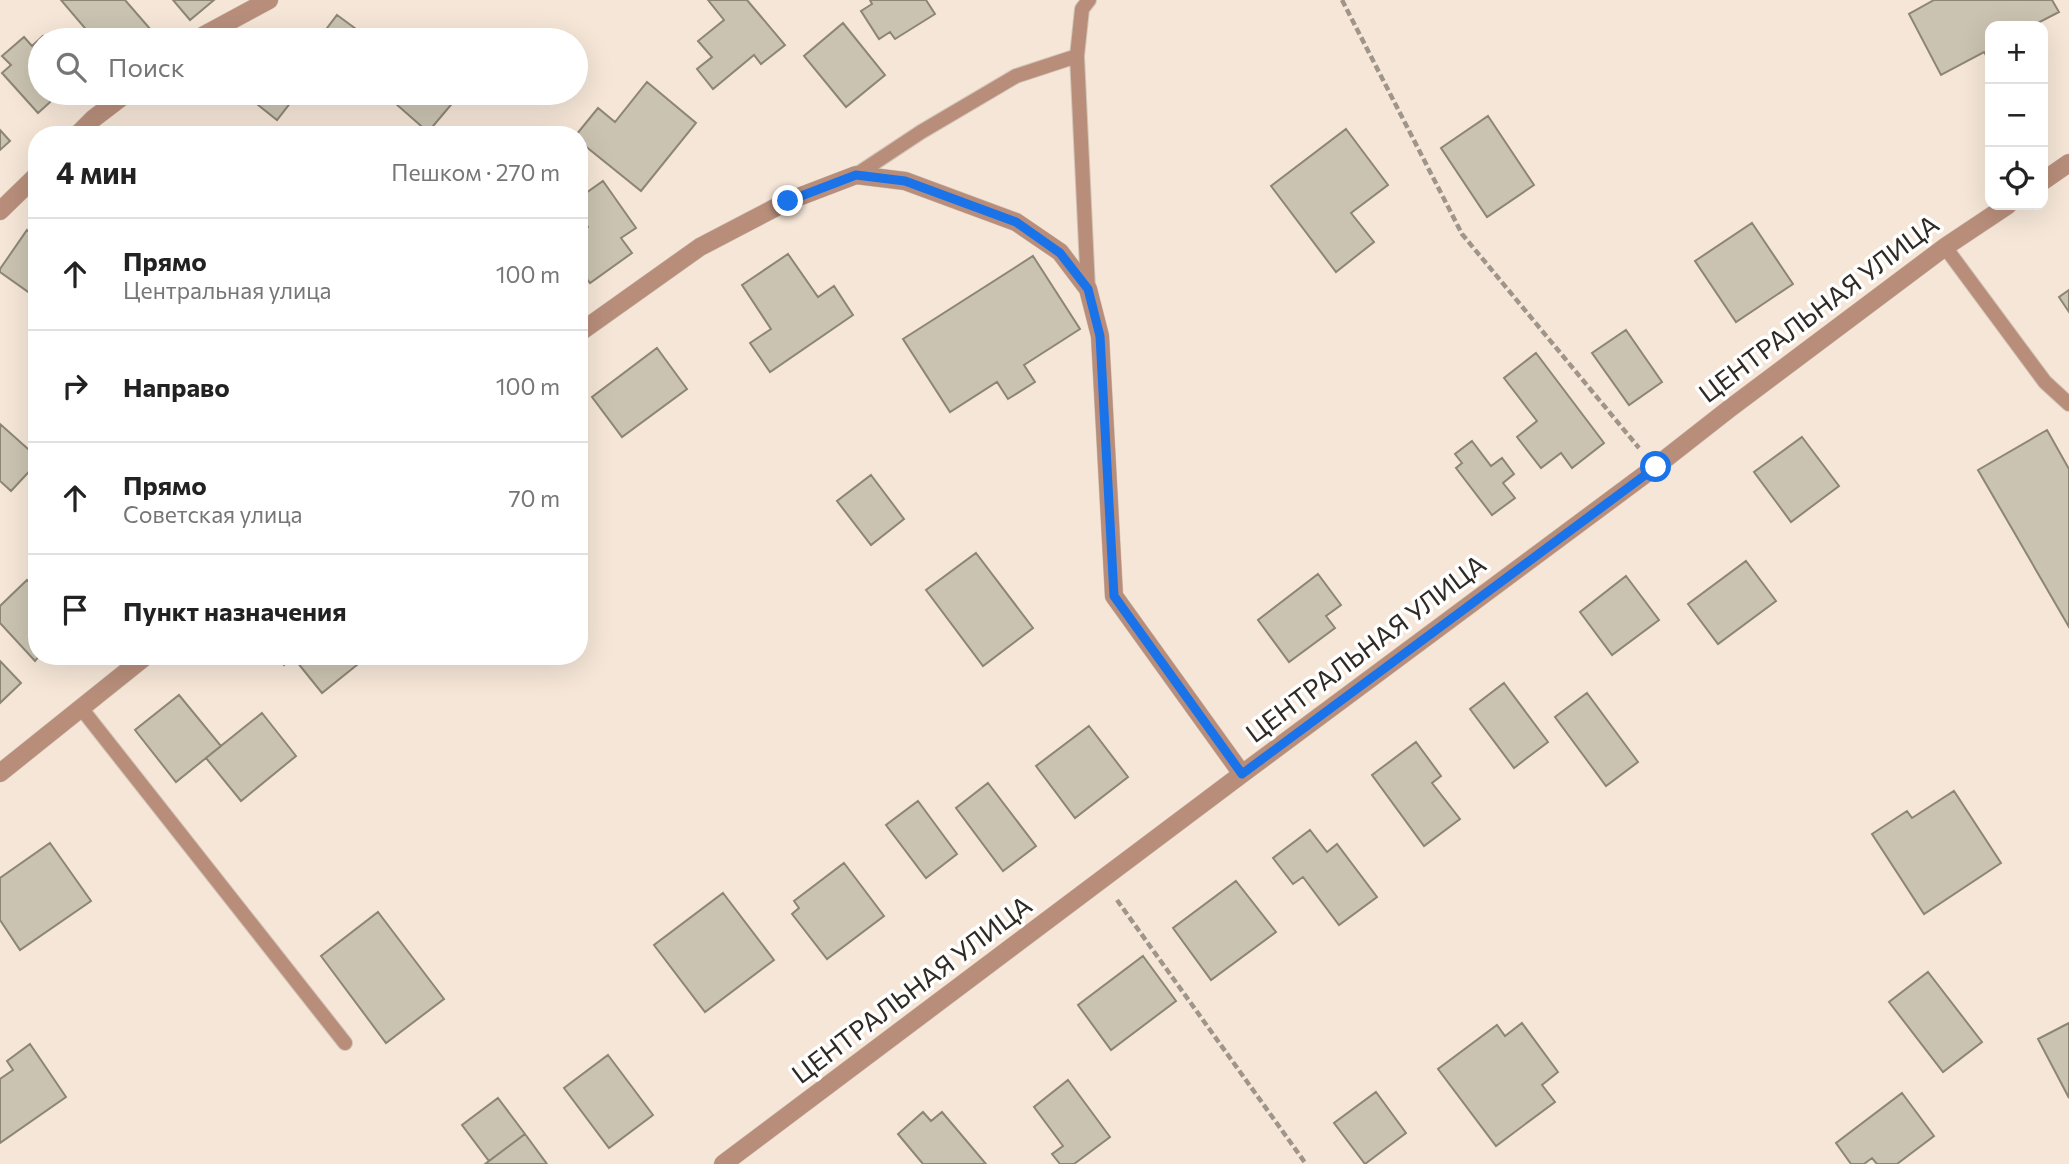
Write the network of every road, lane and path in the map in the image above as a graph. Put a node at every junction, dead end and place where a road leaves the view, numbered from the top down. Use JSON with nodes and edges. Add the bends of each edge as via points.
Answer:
{"nodes":[{"id":1,"x":268,"y":0,"type":"edge"},
{"id":2,"x":1089,"y":0,"type":"edge"},
{"id":3,"x":1342,"y":0,"type":"edge"},
{"id":4,"x":217,"y":28,"type":"edge"},
{"id":5,"x":1077,"y":56,"type":"junction"},
{"id":6,"x":111,"y":105,"type":"edge"},
{"id":7,"x":86,"y":126,"type":"edge"},
{"id":8,"x":2069,"y":163,"type":"edge"},
{"id":9,"x":856,"y":175,"type":"junction"},
{"id":10,"x":2048,"y":178,"type":"edge"},
{"id":11,"x":28,"y":184,"type":"edge"},
{"id":12,"x":2000,"y":210,"type":"edge"},
{"id":13,"x":0,"y":211,"type":"edge"},
{"id":14,"x":1945,"y":247,"type":"junction"},
{"id":15,"x":1088,"y":289,"type":"junction"},
{"id":16,"x":588,"y":326,"type":"edge"},
{"id":17,"x":2069,"y":404,"type":"edge"},
{"id":18,"x":1656,"y":467,"type":"junction"},
{"id":19,"x":135,"y":665,"type":"edge"},
{"id":20,"x":80,"y":708,"type":"junction"},
{"id":21,"x":0,"y":773,"type":"edge"},
{"id":22,"x":1242,"y":774,"type":"junction"},
{"id":23,"x":1101,"y":881,"type":"junction"},
{"id":24,"x":345,"y":1044,"type":"dead end"},
{"id":25,"x":723,"y":1164,"type":"edge"},
{"id":26,"x":1306,"y":1164,"type":"edge"}],
"edges":[{"from":1,"to":4,"type":"street"},
{"from":2,"to":5,"type":"lane","via":[[1082,9]]},
{"from":3,"to":18,"type":"path","via":[[1462,234]]},
{"from":5,"to":9,"type":"lane","via":[[1016,76]]},
{"from":5,"to":15,"type":"lane"},
{"from":6,"to":7,"type":"street"},
{"from":8,"to":10,"type":"street"},
{"from":9,"to":15,"type":"street","via":[[905,181],[1016,222],[1060,253]]},
{"from":9,"to":16,"type":"street","via":[[788,201],[700,247]]},
{"from":11,"to":13,"type":"street"},
{"from":12,"to":14,"type":"street","name":"ЦЕНТРАЛЬНАЯ УЛИЦА"},
{"from":14,"to":17,"type":"lane","via":[[2045,382]]},
{"from":14,"to":18,"type":"street","name":"ЦЕНТРАЛЬНАЯ УЛИЦА"},
{"from":15,"to":22,"type":"street","via":[[1100,336],[1114,596]]},
{"from":18,"to":22,"type":"street","name":"ЦЕНТРАЛЬНАЯ УЛИЦА"},
{"from":19,"to":20,"type":"street"},
{"from":20,"to":21,"type":"street"},
{"from":20,"to":24,"type":"lane"},
{"from":22,"to":23,"type":"street","name":"ЦЕНТРАЛЬНАЯ УЛИЦА"},
{"from":23,"to":25,"type":"street","name":"ЦЕНТРАЛЬНАЯ УЛИЦА"},
{"from":23,"to":26,"type":"path"}]}
